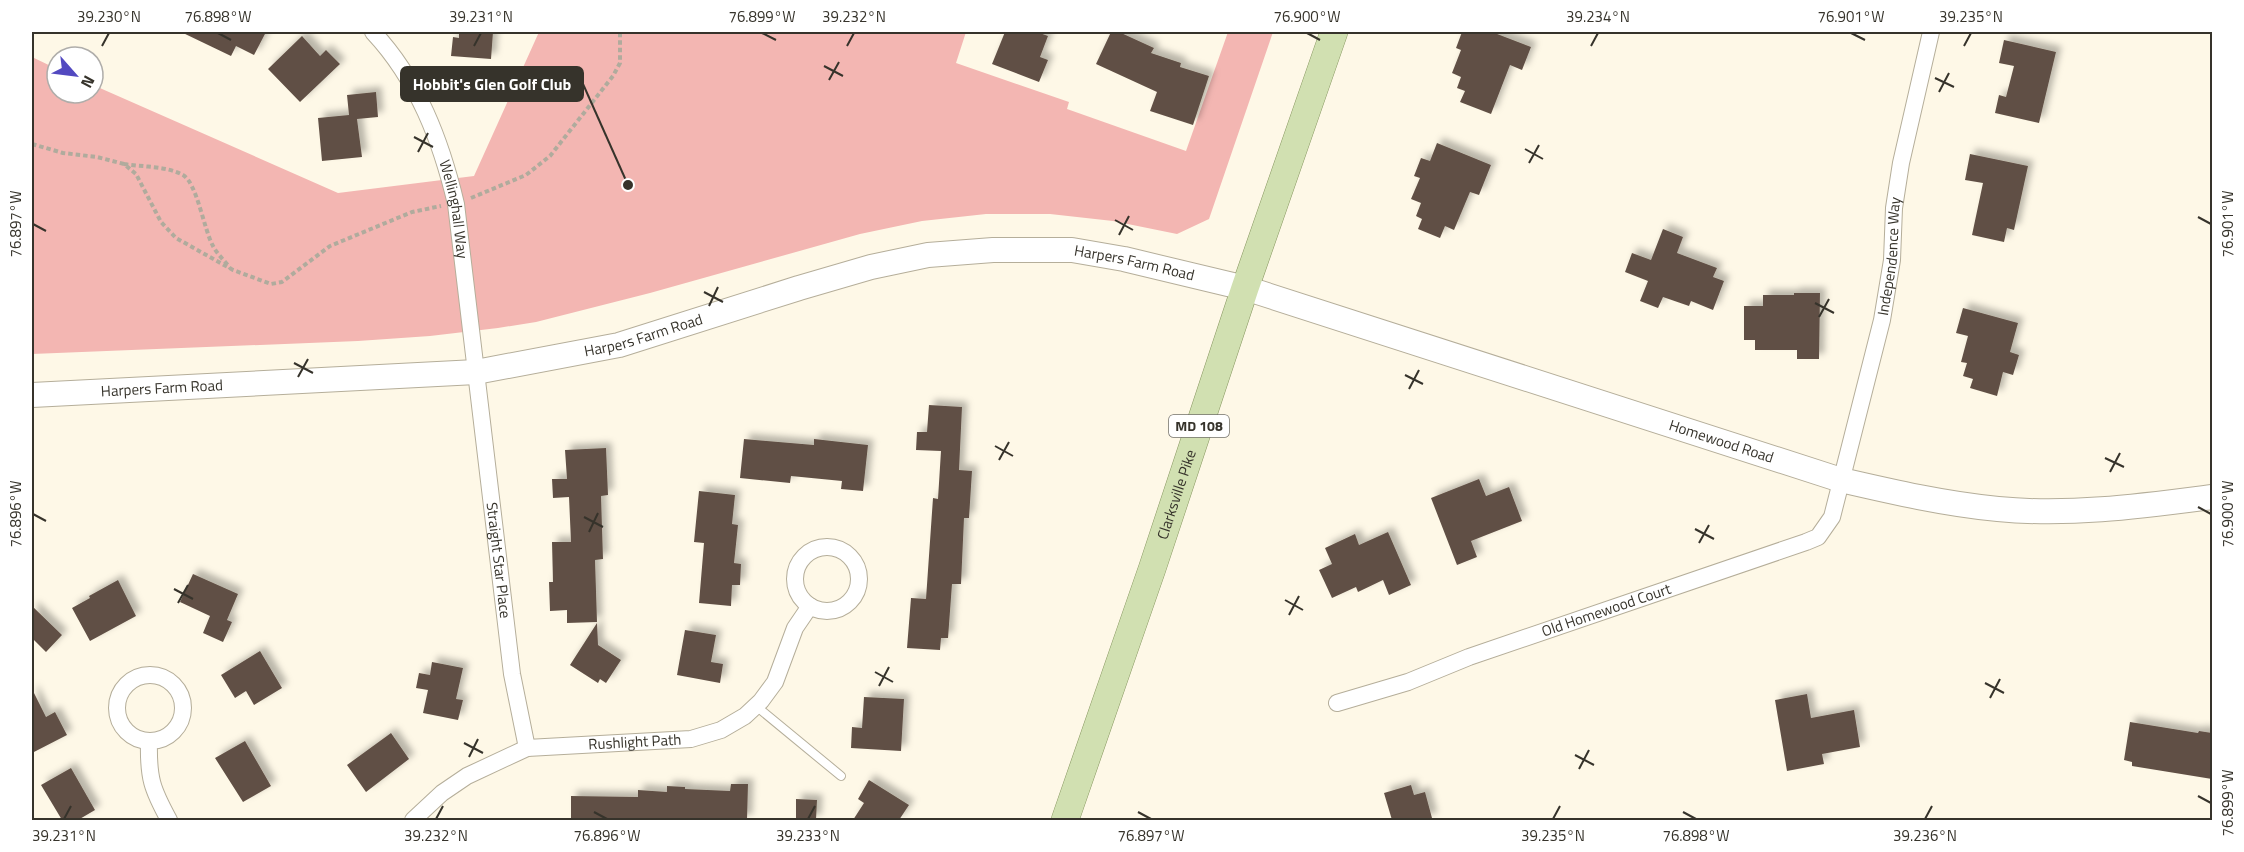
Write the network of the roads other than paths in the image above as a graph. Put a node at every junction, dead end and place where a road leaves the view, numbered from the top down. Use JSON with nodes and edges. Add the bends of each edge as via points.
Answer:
{"nodes":[{"id":1,"x":373,"y":32,"type":"edge"},
{"id":2,"x":1334,"y":32,"type":"edge"},
{"id":3,"x":1931,"y":32,"type":"edge"},
{"id":4,"x":1245,"y":288,"type":"junction"},
{"id":5,"x":476,"y":372,"type":"junction"},
{"id":6,"x":32,"y":395,"type":"edge"},
{"id":7,"x":1840,"y":480,"type":"junction"},
{"id":8,"x":2212,"y":497,"type":"edge"},
{"id":9,"x":810,"y":606,"type":"dead end"},
{"id":10,"x":1337,"y":703,"type":"dead end"},
{"id":11,"x":756,"y":706,"type":"junction"},
{"id":12,"x":149,"y":741,"type":"dead end"},
{"id":13,"x":527,"y":748,"type":"junction"},
{"id":14,"x":841,"y":776,"type":"dead end"},
{"id":15,"x":169,"y":820,"type":"edge"},
{"id":16,"x":413,"y":820,"type":"edge"},
{"id":17,"x":1065,"y":820,"type":"edge"}],
"edges":[{"from":1,"to":5,"type":"street","name":"Wellinghall Way","via":[[419,96],[447,165],[456,204]]},
{"from":2,"to":4,"type":"main road","name":"Clarksville Pike","number":"MD 108"},
{"from":3,"to":7,"type":"street","name":"Independence Way","via":[[1901,163],[1882,320]]},
{"from":4,"to":5,"type":"main road","name":"Harpers Farm Road","via":[[1072,250],[928,255],[871,267],[619,345]]},
{"from":4,"to":7,"type":"main road","name":"Homewood Road"},
{"from":4,"to":17,"type":"main road","name":"Clarksville Pike","number":"MD 108"},
{"from":5,"to":6,"type":"main road","name":"Harpers Farm Road"},
{"from":5,"to":13,"type":"street","name":"Straight Star Place","via":[[512,674]]},
{"from":7,"to":8,"type":"main road","name":"Homewood Road","via":[[1918,498],[1999,510],[2069,512]]},
{"from":7,"to":10,"type":"street","name":"Old Homewood Court","via":[[1832,517],[1818,537],[1469,657],[1408,682]]},
{"from":9,"to":11,"type":"street","name":"Rushlight Path","via":[[795,627],[775,682]]},
{"from":11,"to":13,"type":"street","name":"Rushlight Path","via":[[722,730],[692,740]]},
{"from":11,"to":14,"type":"lane"},
{"from":12,"to":15,"type":"street","via":[[153,790]]},
{"from":13,"to":16,"type":"street","name":"Rushlight Path","via":[[467,777]]}]}
